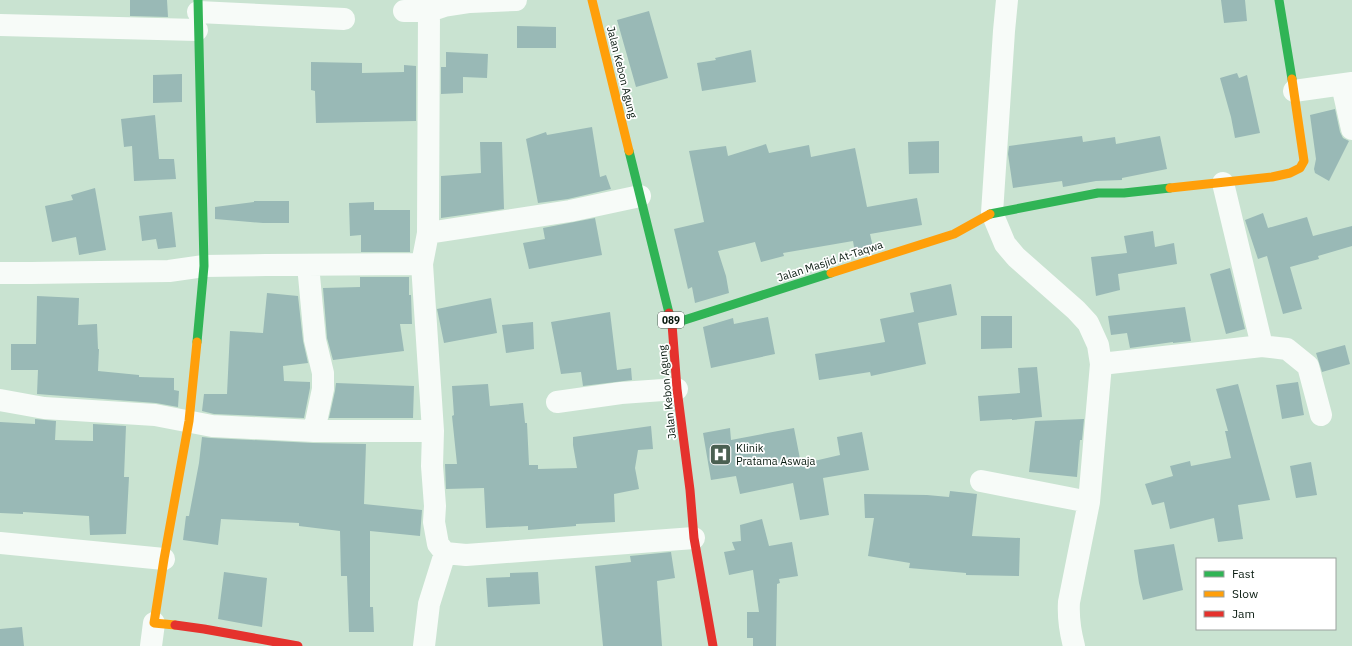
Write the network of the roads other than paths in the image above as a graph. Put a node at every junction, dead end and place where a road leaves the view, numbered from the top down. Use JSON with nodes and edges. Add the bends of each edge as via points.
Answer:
{"nodes":[{"id":1,"x":516,"y":0,"type":"edge"},
{"id":2,"x":592,"y":0,"type":"edge"},
{"id":3,"x":1008,"y":0,"type":"edge"},
{"id":4,"x":1279,"y":0,"type":"edge"},
{"id":5,"x":404,"y":11,"type":"dead end"},
{"id":6,"x":429,"y":11,"type":"junction"},
{"id":7,"x":198,"y":14,"type":"edge"},
{"id":8,"x":344,"y":19,"type":"dead end"},
{"id":9,"x":0,"y":25,"type":"edge"},
{"id":10,"x":1347,"y":84,"type":"edge"},
{"id":11,"x":1294,"y":91,"type":"junction"},
{"id":12,"x":1352,"y":129,"type":"edge"},
{"id":13,"x":1224,"y":182,"type":"junction"},
{"id":14,"x":640,"y":196,"type":"junction"},
{"id":15,"x":992,"y":213,"type":"junction"},
{"id":16,"x":428,"y":232,"type":"junction"},
{"id":17,"x":422,"y":264,"type":"junction"},
{"id":18,"x":308,"y":265,"type":"junction"},
{"id":19,"x":204,"y":266,"type":"junction"},
{"id":20,"x":0,"y":273,"type":"edge"},
{"id":21,"x":672,"y":324,"type":"junction"},
{"id":22,"x":1262,"y":346,"type":"junction"},
{"id":23,"x":1101,"y":364,"type":"junction"},
{"id":24,"x":677,"y":388,"type":"junction"},
{"id":25,"x":0,"y":400,"type":"edge"},
{"id":26,"x":557,"y":402,"type":"dead end"},
{"id":27,"x":1321,"y":415,"type":"dead end"},
{"id":28,"x":189,"y":422,"type":"junction"},
{"id":29,"x":433,"y":430,"type":"junction"},
{"id":30,"x":314,"y":431,"type":"junction"},
{"id":31,"x":981,"y":481,"type":"dead end"},
{"id":32,"x":1089,"y":502,"type":"junction"},
{"id":33,"x":694,"y":538,"type":"junction"},
{"id":34,"x":0,"y":543,"type":"edge"},
{"id":35,"x":445,"y":554,"type":"junction"},
{"id":36,"x":164,"y":559,"type":"junction"},
{"id":37,"x":154,"y":623,"type":"junction"},
{"id":38,"x":151,"y":646,"type":"edge"},
{"id":39,"x":298,"y":646,"type":"edge"},
{"id":40,"x":424,"y":646,"type":"edge"},
{"id":41,"x":713,"y":646,"type":"edge"},
{"id":42,"x":1074,"y":646,"type":"edge"}],
"edges":[{"from":1,"to":6,"type":"street","via":[[470,2]]},
{"from":2,"to":14,"type":"street","name":"Jalan Kebon Agung","number":"089"},
{"from":3,"to":15,"type":"street"},
{"from":4,"to":11,"type":"street","name":"Jalan Masjid At-Taqwa"},
{"from":5,"to":6,"type":"street"},
{"from":6,"to":16,"type":"street"},
{"from":7,"to":8,"type":"street"},
{"from":7,"to":9,"type":"street"},
{"from":7,"to":19,"type":"street"},
{"from":10,"to":11,"type":"street"},
{"from":10,"to":12,"type":"street"},
{"from":11,"to":13,"type":"street","name":"Jalan Masjid At-Taqwa","via":[[1304,161],[1300,168],[1290,173]]},
{"from":13,"to":15,"type":"street","name":"Jalan Masjid At-Taqwa","via":[[1098,193]]},
{"from":13,"to":22,"type":"street"},
{"from":14,"to":16,"type":"street","via":[[570,211]]},
{"from":14,"to":21,"type":"street","name":"Jalan Kebon Agung","number":"089"},
{"from":15,"to":21,"type":"street","name":"Jalan Masjid At-Taqwa","via":[[954,234]]},
{"from":15,"to":23,"type":"street","via":[[1005,244],[1016,257],[1088,323],[1098,345]]},
{"from":16,"to":17,"type":"street"},
{"from":17,"to":18,"type":"street"},
{"from":17,"to":29,"type":"street"},
{"from":18,"to":19,"type":"street"},
{"from":18,"to":30,"type":"street","via":[[315,340],[323,373],[323,389]]},
{"from":19,"to":20,"type":"street","via":[[169,271]]},
{"from":19,"to":28,"type":"street"},
{"from":21,"to":24,"type":"street","name":"Jalan Kebon Agung","number":"089"},
{"from":22,"to":23,"type":"street"},
{"from":22,"to":27,"type":"street","via":[[1287,349],[1308,366]]},
{"from":23,"to":32,"type":"street"},
{"from":24,"to":26,"type":"street"},
{"from":24,"to":33,"type":"street","name":"Jalan Kebon Agung","number":"089"},
{"from":25,"to":28,"type":"street","via":[[44,408],[155,415]]},
{"from":28,"to":30,"type":"street","via":[[212,426]]},
{"from":28,"to":36,"type":"street"},
{"from":29,"to":30,"type":"street"},
{"from":29,"to":35,"type":"street","via":[[434,522],[438,544]]},
{"from":31,"to":32,"type":"street"},
{"from":32,"to":42,"type":"street","via":[[1069,602],[1068,616]]},
{"from":33,"to":35,"type":"street","via":[[466,555]]},
{"from":33,"to":41,"type":"street","name":"Jalan Kebon Agung","number":"089"},
{"from":34,"to":36,"type":"street"},
{"from":35,"to":40,"type":"street","via":[[429,604]]},
{"from":36,"to":37,"type":"street"},
{"from":37,"to":38,"type":"street"},
{"from":37,"to":39,"type":"street"}]}
